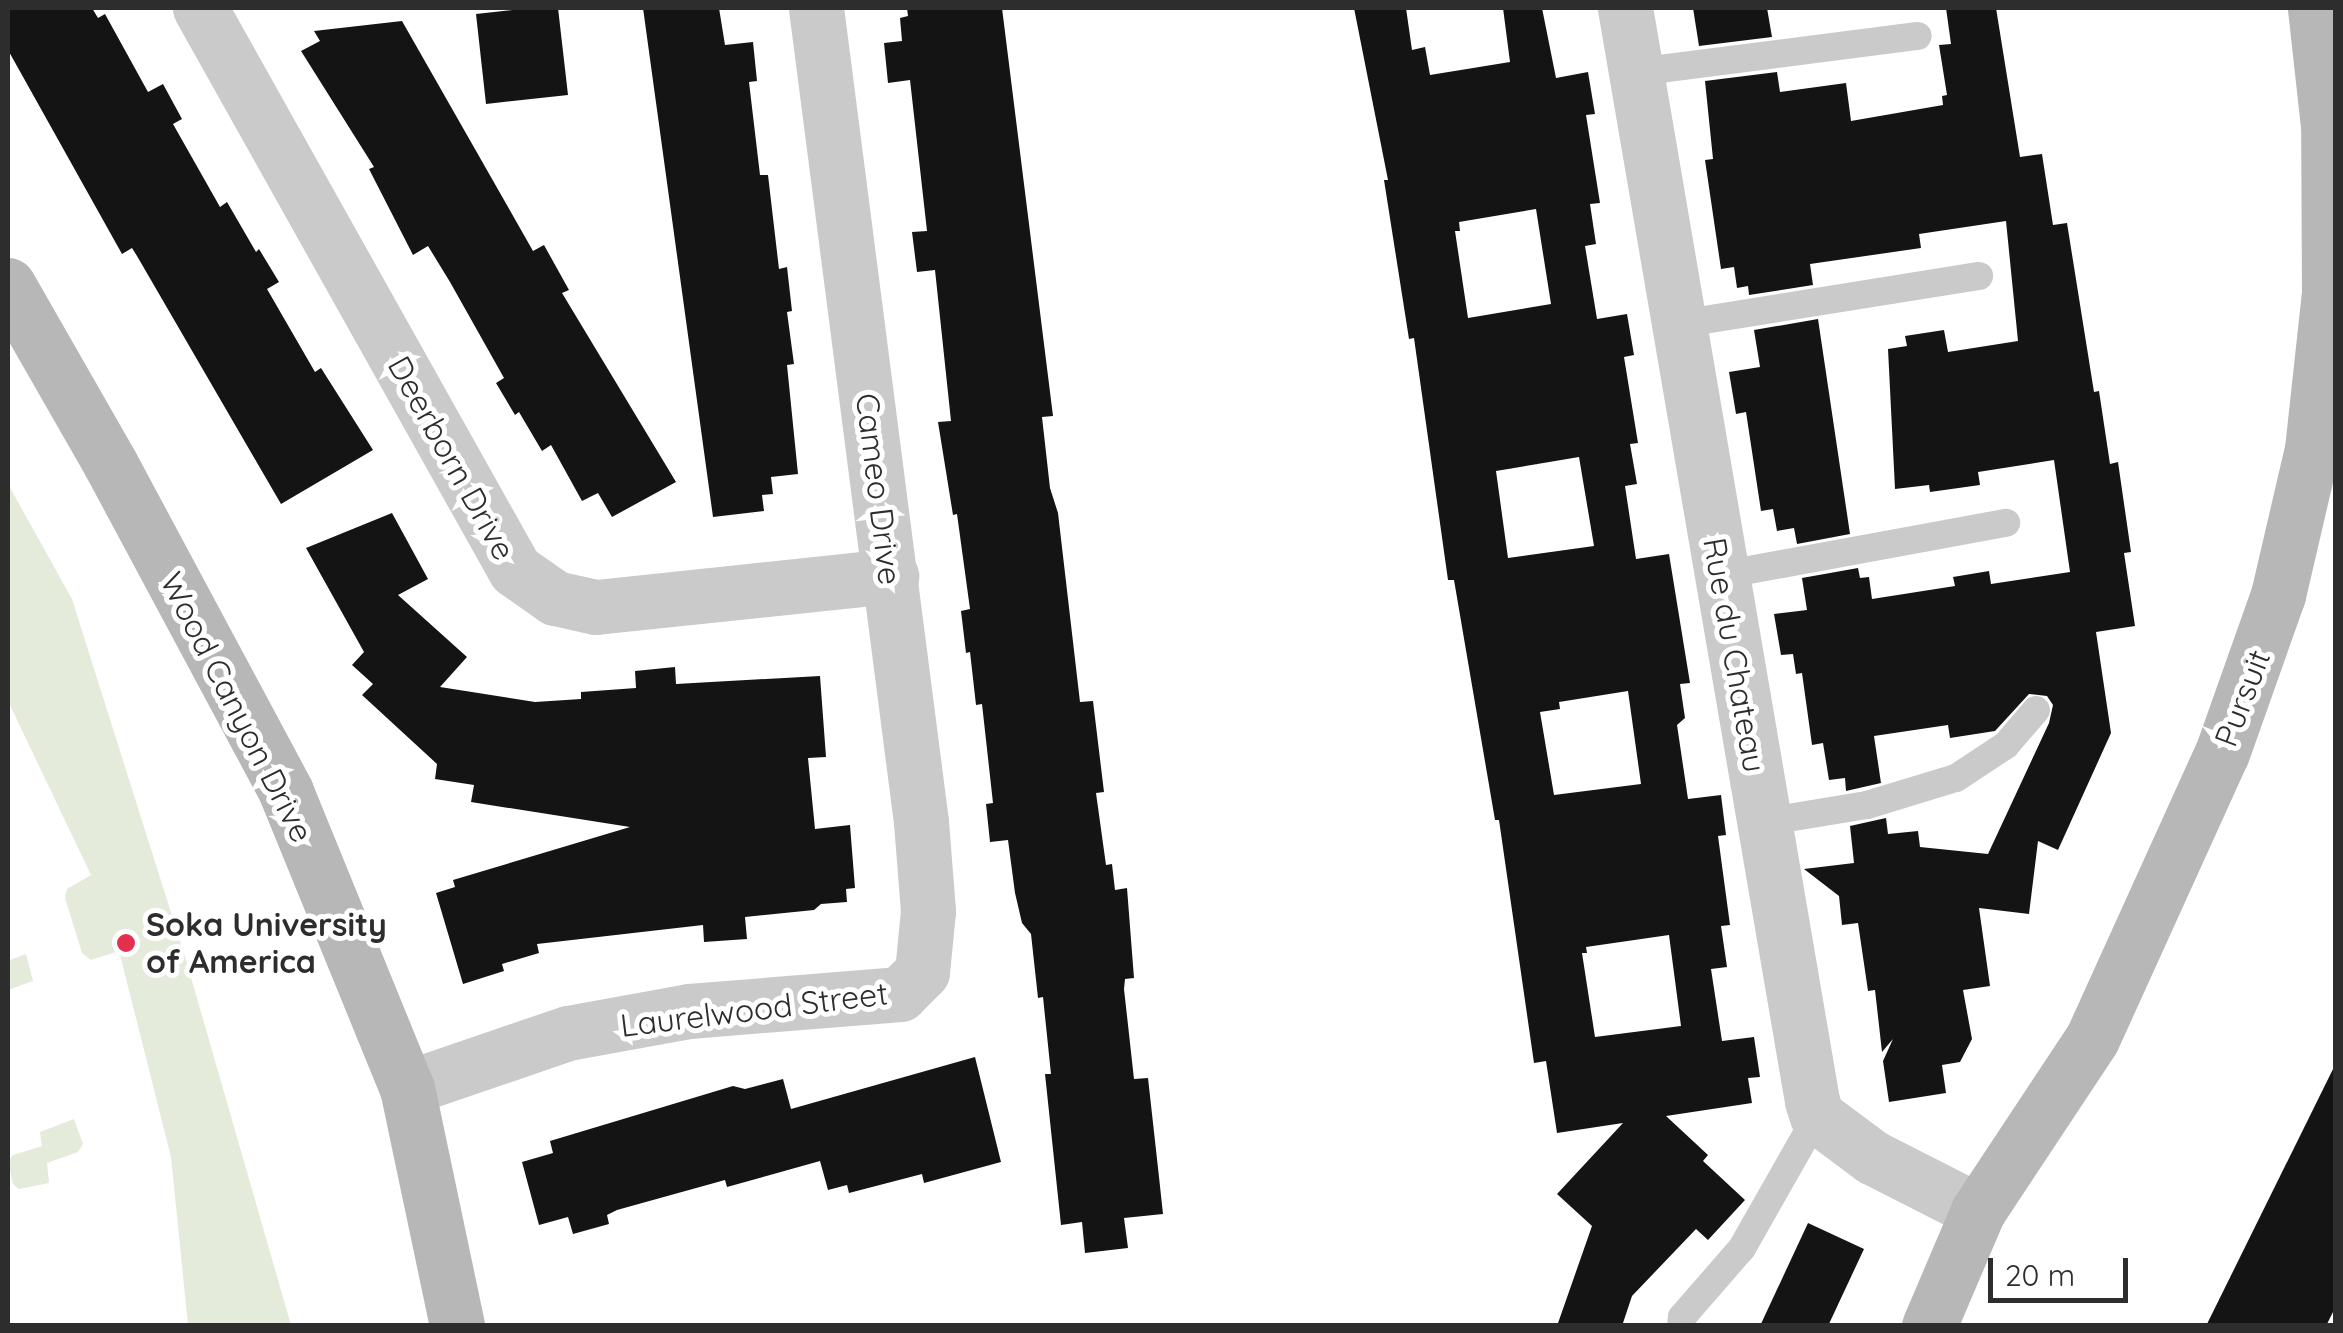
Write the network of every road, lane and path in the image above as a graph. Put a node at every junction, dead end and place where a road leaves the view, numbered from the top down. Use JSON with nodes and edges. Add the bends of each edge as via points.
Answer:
{"nodes":[{"id":1,"x":200,"y":8,"type":"edge"},
{"id":2,"x":816,"y":8,"type":"edge"},
{"id":3,"x":1625,"y":8,"type":"edge"},
{"id":4,"x":2315,"y":8,"type":"edge"},
{"id":5,"x":1918,"y":36,"type":"dead end"},
{"id":6,"x":1636,"y":72,"type":"junction"},
{"id":7,"x":1979,"y":276,"type":"dead end"},
{"id":8,"x":8,"y":285,"type":"edge"},
{"id":9,"x":1679,"y":324,"type":"junction"},
{"id":10,"x":2006,"y":522,"type":"dead end"},
{"id":11,"x":891,"y":576,"type":"junction"},
{"id":12,"x":1722,"y":576,"type":"junction"},
{"id":13,"x":2036,"y":710,"type":"dead end"},
{"id":14,"x":1764,"y":822,"type":"junction"},
{"id":15,"x":922,"y":972,"type":"joint"},
{"id":16,"x":407,"y":1088,"type":"junction"},
{"id":17,"x":1817,"y":1116,"type":"junction"},
{"id":18,"x":1978,"y":1211,"type":"junction"},
{"id":19,"x":458,"y":1326,"type":"edge"},
{"id":20,"x":1681,"y":1326,"type":"edge"},
{"id":21,"x":1929,"y":1326,"type":"edge"}],
"edges":[{"from":1,"to":11,"type":"street","name":"Deerborn Drive","via":[[515,570],[555,598],[596,607]]},
{"from":2,"to":11,"type":"street","name":"Cameo Drive"},
{"from":3,"to":6,"type":"street","name":"Rue du Chateau"},
{"from":4,"to":18,"type":"street","name":"Pursuit","via":[[2328,126],[2330,294],[2312,449],[2278,595],[2222,753],[2092,1039]]},
{"from":5,"to":6,"type":"lane"},
{"from":6,"to":9,"type":"street","name":"Rue du Chateau"},
{"from":7,"to":9,"type":"lane"},
{"from":8,"to":16,"type":"street","name":"Wood Canyon Drive","via":[[286,792]]},
{"from":9,"to":12,"type":"street","name":"Rue du Chateau"},
{"from":10,"to":12,"type":"lane"},
{"from":11,"to":15,"type":"street","name":"Cameo Drive","via":[[923,840],[928,911]]},
{"from":12,"to":14,"type":"street","name":"Rue du Chateau"},
{"from":13,"to":14,"type":"lane","via":[[2006,745],[1956,778],[1867,806]]},
{"from":14,"to":17,"type":"street","name":"Rue du Chateau"},
{"from":15,"to":16,"type":"street","name":"Laurelwood Street","via":[[900,994],[689,1011],[568,1033]]},
{"from":16,"to":19,"type":"street","name":"Wood Canyon Drive"},
{"from":17,"to":18,"type":"street","via":[[1872,1158]]},
{"from":17,"to":20,"type":"lane","via":[[1742,1248]]},
{"from":18,"to":21,"type":"street","name":"Pursuit"}]}
